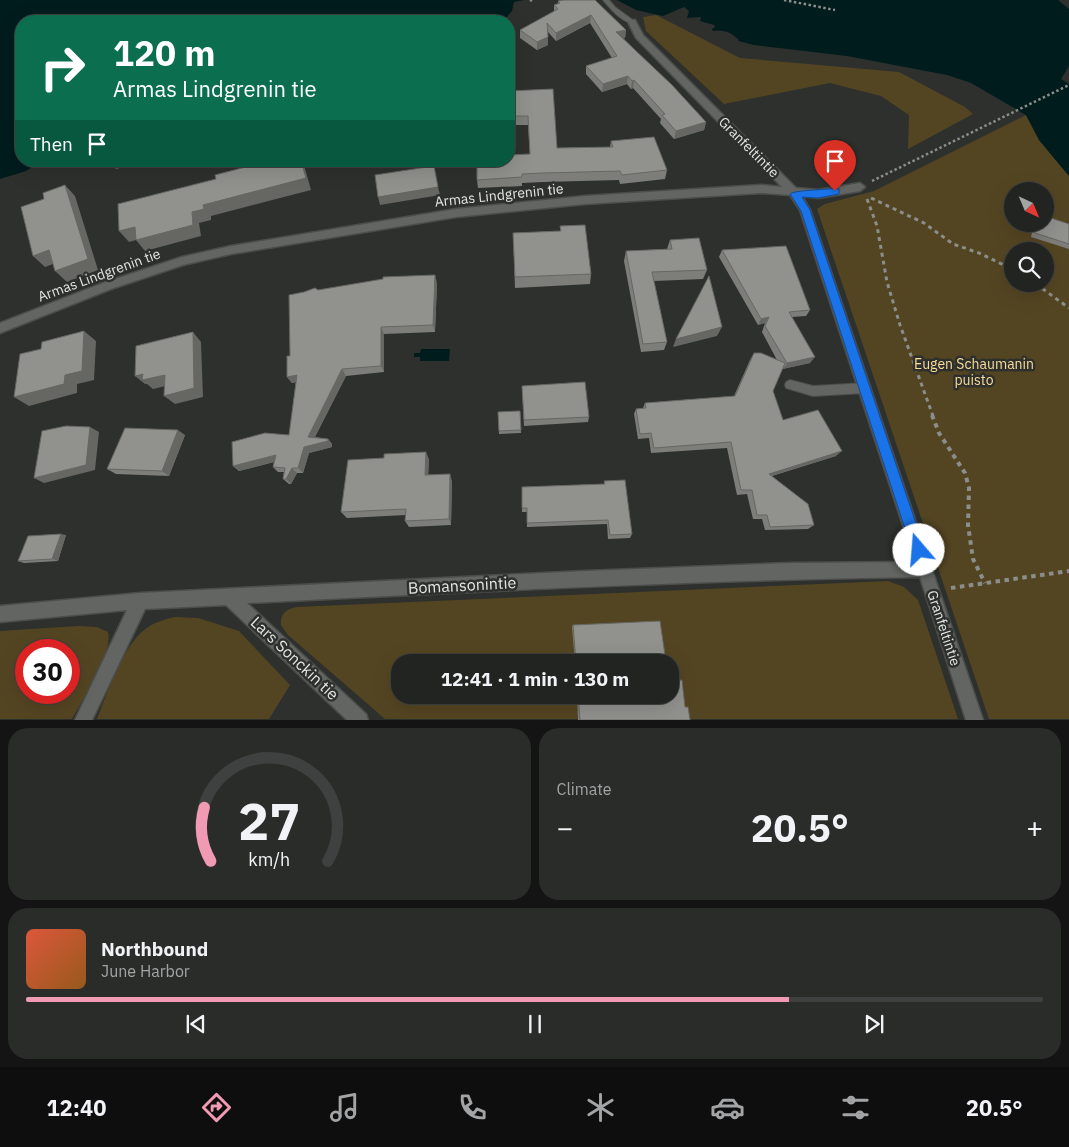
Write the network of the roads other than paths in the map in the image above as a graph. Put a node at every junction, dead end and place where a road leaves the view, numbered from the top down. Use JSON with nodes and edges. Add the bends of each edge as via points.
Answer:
{"nodes":[{"id":1,"x":606,"y":0,"type":"edge"},
{"id":2,"x":632,"y":22,"type":"joint"},
{"id":3,"x":862,"y":191,"type":"road end"},
{"id":4,"x":795,"y":194,"type":"junction"},
{"id":5,"x":0,"y":328,"type":"edge"},
{"id":6,"x":790,"y":385,"type":"dead end"},
{"id":7,"x":865,"y":388,"type":"junction"},
{"id":8,"x":925,"y":568,"type":"junction"},
{"id":9,"x":229,"y":597,"type":"junction"},
{"id":10,"x":140,"y":601,"type":"junction"},
{"id":11,"x":0,"y":614,"type":"edge"},
{"id":12,"x":83,"y":720,"type":"edge"},
{"id":13,"x":360,"y":720,"type":"edge"},
{"id":14,"x":975,"y":720,"type":"edge"}],
"edges":[{"from":1,"to":2,"type":"lane"},
{"from":2,"to":4,"type":"street","name":"Granfeltintie","via":[[639,36]]},
{"from":3,"to":4,"type":"street","name":"Armas Lindgrenin tie"},
{"from":4,"to":5,"type":"street","name":"Armas Lindgrenin tie","via":[[761,190],[545,204],[456,213],[231,250],[144,273]]},
{"from":4,"to":7,"type":"street","name":"Granfeltintie","via":[[805,210]]},
{"from":6,"to":7,"type":"lane","via":[[813,391]]},
{"from":7,"to":8,"type":"street","name":"Granfeltintie"},
{"from":8,"to":9,"type":"street","name":"Bomansonintie","via":[[586,579]]},
{"from":8,"to":14,"type":"street","name":"Granfeltintie"},
{"from":9,"to":10,"type":"street","name":"Bomansonintie"},
{"from":9,"to":13,"type":"street","name":"Lars Sonckin tie"},
{"from":10,"to":11,"type":"street","name":"Bomansonintie"},
{"from":10,"to":12,"type":"street"}]}
